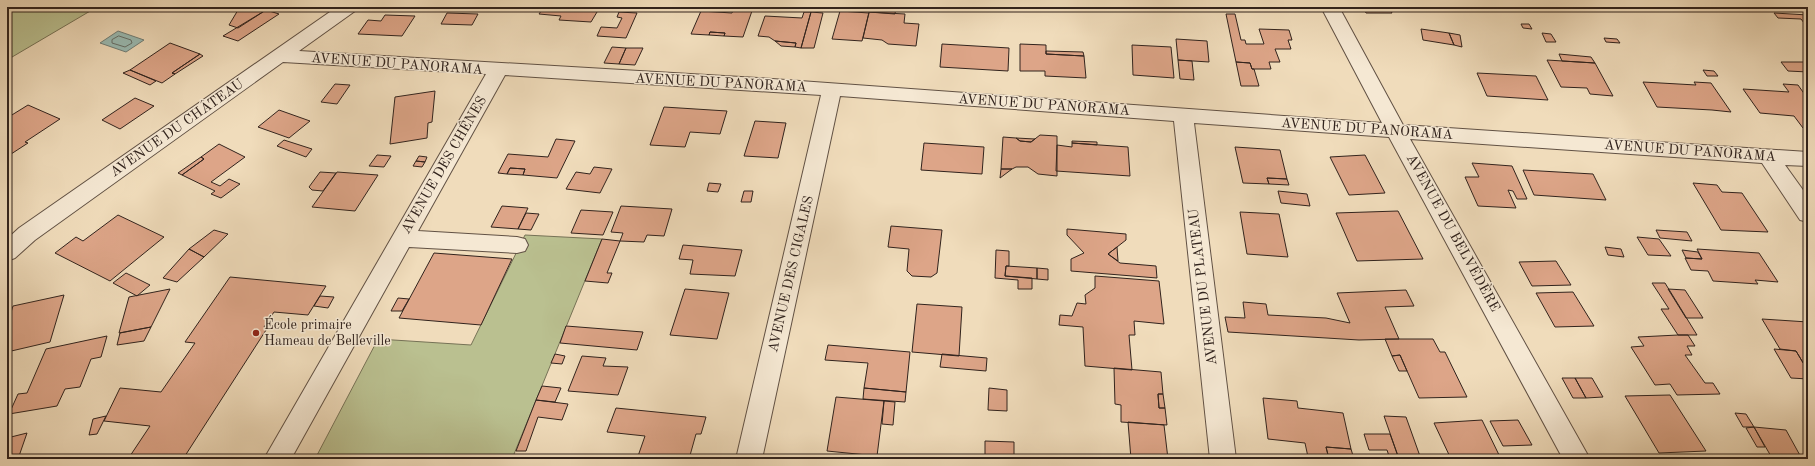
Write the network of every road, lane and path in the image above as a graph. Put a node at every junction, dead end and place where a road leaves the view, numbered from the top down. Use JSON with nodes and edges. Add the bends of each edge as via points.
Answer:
{"nodes":[{"id":1,"x":349,"y":7,"type":"edge"},
{"id":2,"x":1330,"y":7,"type":"edge"},
{"id":3,"x":280,"y":56,"type":"junction"},
{"id":4,"x":498,"y":70,"type":"junction"},
{"id":5,"x":832,"y":89,"type":"junction"},
{"id":6,"x":1183,"y":115,"type":"junction"},
{"id":7,"x":1396,"y":131,"type":"junction"},
{"id":8,"x":1768,"y":156,"type":"junction"},
{"id":9,"x":1808,"y":158,"type":"edge"},
{"id":10,"x":1808,"y":214,"type":"edge"},
{"id":11,"x":402,"y":238,"type":"junction"},
{"id":12,"x":517,"y":245,"type":"dead end"},
{"id":13,"x":7,"y":252,"type":"edge"},
{"id":14,"x":277,"y":459,"type":"edge"},
{"id":15,"x":749,"y":459,"type":"edge"},
{"id":16,"x":1223,"y":459,"type":"edge"},
{"id":17,"x":1577,"y":459,"type":"edge"}],
"edges":[{"from":1,"to":3,"type":"street","name":"AVENUE DU CHÂTEAU"},
{"from":2,"to":7,"type":"street","name":"AVENUE DU BELVÉDÈRE"},
{"from":3,"to":4,"type":"street","name":"AVENUE DU PANORAMA"},
{"from":3,"to":13,"type":"street","name":"AVENUE DU CHÂTEAU","via":[[27,234]]},
{"from":4,"to":5,"type":"street","name":"AVENUE DU PANORAMA"},
{"from":4,"to":11,"type":"street","name":"AVENUE DES CHÊNES"},
{"from":5,"to":6,"type":"street","name":"AVENUE DU PANORAMA"},
{"from":5,"to":15,"type":"street","name":"AVENUE DES CIGALES"},
{"from":6,"to":7,"type":"street","name":"AVENUE DU PANORAMA"},
{"from":6,"to":16,"type":"street","name":"AVENUE DU PLATEAU"},
{"from":7,"to":8,"type":"street","name":"AVENUE DU PANORAMA"},
{"from":7,"to":17,"type":"street","name":"AVENUE DU BELVÉDÈRE"},
{"from":8,"to":9,"type":"street","name":"AVENUE DU PANORAMA"},
{"from":8,"to":10,"type":"street"},
{"from":11,"to":12,"type":"street"},
{"from":11,"to":14,"type":"street","name":"AVENUE DES CHÊNES"}]}
